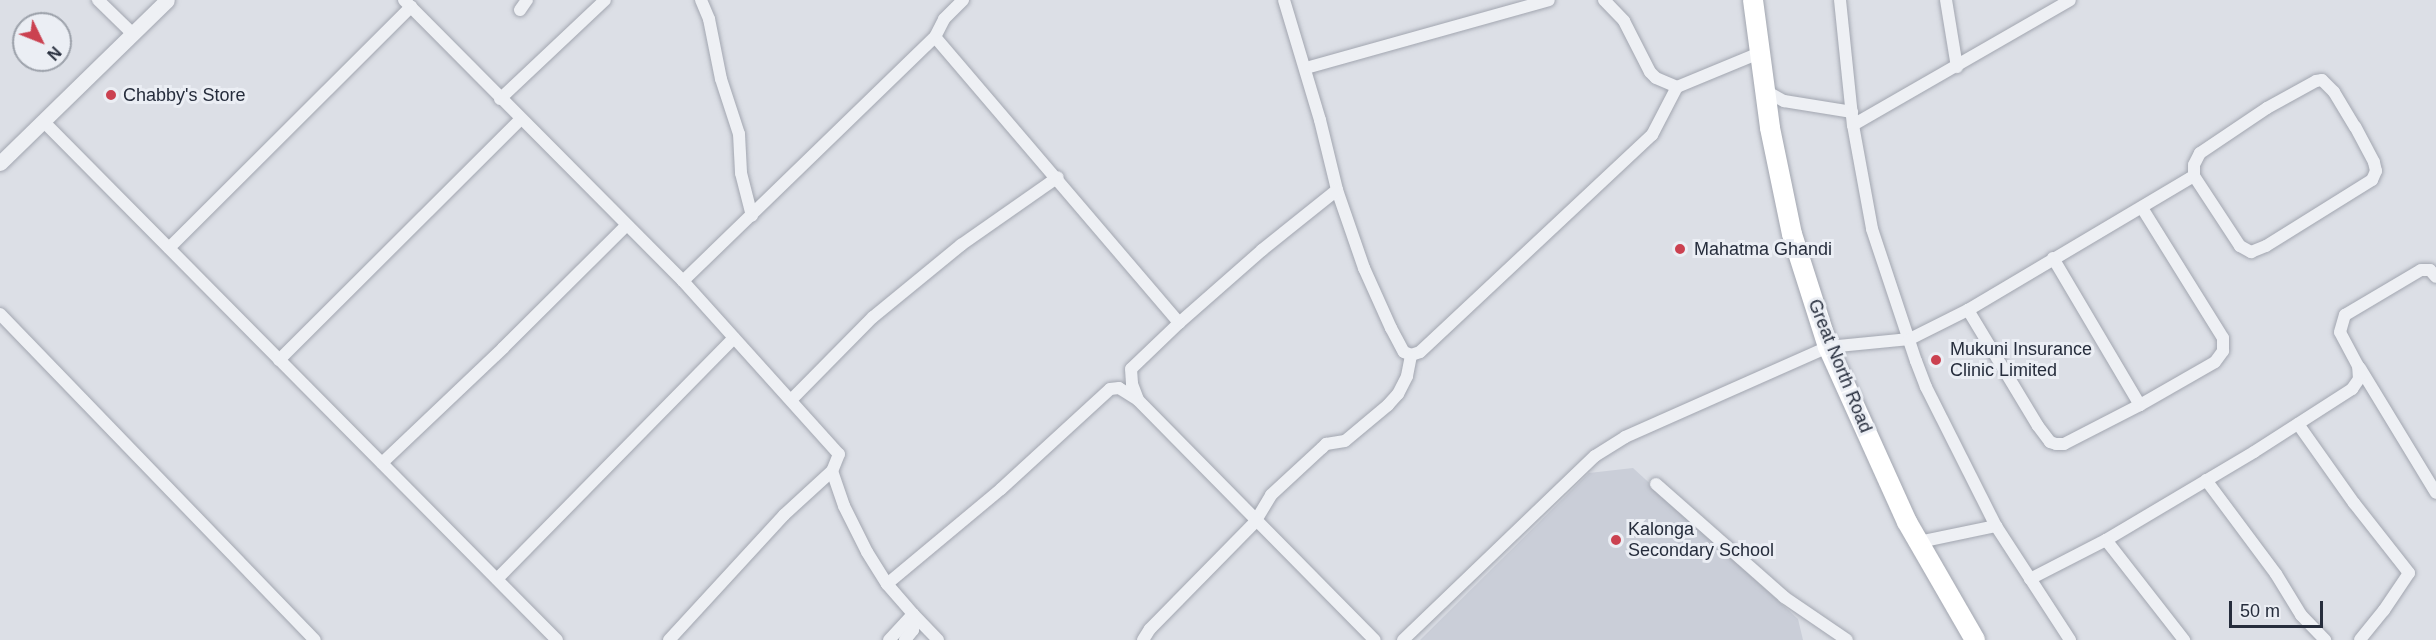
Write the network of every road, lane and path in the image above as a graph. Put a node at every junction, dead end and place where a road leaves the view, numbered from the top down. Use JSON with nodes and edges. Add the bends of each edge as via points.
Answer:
{"nodes":[{"id":1,"x":98,"y":0,"type":"edge"},
{"id":2,"x":167,"y":0,"type":"edge"},
{"id":3,"x":605,"y":0,"type":"edge"},
{"id":4,"x":700,"y":0,"type":"edge"},
{"id":5,"x":963,"y":0,"type":"edge"},
{"id":6,"x":1284,"y":0,"type":"edge"},
{"id":7,"x":1549,"y":0,"type":"edge"},
{"id":8,"x":1604,"y":0,"type":"edge"},
{"id":9,"x":1753,"y":0,"type":"edge"},
{"id":10,"x":1840,"y":0,"type":"edge"},
{"id":11,"x":1946,"y":0,"type":"edge"},
{"id":12,"x":2070,"y":0,"type":"edge"},
{"id":13,"x":407,"y":3,"type":"edge"},
{"id":14,"x":133,"y":34,"type":"junction"},
{"id":15,"x":935,"y":37,"type":"junction"},
{"id":16,"x":1759,"y":53,"type":"junction"},
{"id":17,"x":1306,"y":68,"type":"junction"},
{"id":18,"x":1956,"y":68,"type":"junction"},
{"id":19,"x":1677,"y":87,"type":"junction"},
{"id":20,"x":1764,"y":90,"type":"junction"},
{"id":21,"x":500,"y":99,"type":"junction"},
{"id":22,"x":1853,"y":118,"type":"junction"},
{"id":23,"x":520,"y":120,"type":"junction"},
{"id":24,"x":44,"y":122,"type":"junction"},
{"id":25,"x":0,"y":163,"type":"edge"},
{"id":26,"x":2194,"y":176,"type":"junction"},
{"id":27,"x":1058,"y":177,"type":"junction"},
{"id":28,"x":1336,"y":190,"type":"junction"},
{"id":29,"x":2142,"y":208,"type":"junction"},
{"id":30,"x":752,"y":216,"type":"junction"},
{"id":31,"x":626,"y":226,"type":"junction"},
{"id":32,"x":169,"y":248,"type":"junction"},
{"id":33,"x":2053,"y":258,"type":"junction"},
{"id":34,"x":2436,"y":278,"type":"edge"},
{"id":35,"x":683,"y":281,"type":"junction"},
{"id":36,"x":1968,"y":310,"type":"junction"},
{"id":37,"x":0,"y":314,"type":"edge"},
{"id":38,"x":1179,"y":323,"type":"junction"},
{"id":39,"x":734,"y":338,"type":"junction"},
{"id":40,"x":1910,"y":339,"type":"junction"},
{"id":41,"x":1828,"y":347,"type":"junction"},
{"id":42,"x":1411,"y":355,"type":"junction"},
{"id":43,"x":279,"y":360,"type":"junction"},
{"id":44,"x":2358,"y":366,"type":"junction"},
{"id":45,"x":1131,"y":369,"type":"junction"},
{"id":46,"x":1113,"y":387,"type":"junction"},
{"id":47,"x":792,"y":399,"type":"junction"},
{"id":48,"x":1138,"y":400,"type":"junction"},
{"id":49,"x":2140,"y":405,"type":"junction"},
{"id":50,"x":2298,"y":424,"type":"junction"},
{"id":51,"x":382,"y":464,"type":"junction"},
{"id":52,"x":832,"y":471,"type":"junction"},
{"id":53,"x":2206,"y":480,"type":"junction"},
{"id":54,"x":1656,"y":484,"type":"dead end"},
{"id":55,"x":2436,"y":493,"type":"edge"},
{"id":56,"x":1256,"y":522,"type":"junction"},
{"id":57,"x":1996,"y":526,"type":"junction"},
{"id":58,"x":2106,"y":540,"type":"junction"},
{"id":59,"x":1919,"y":542,"type":"junction"},
{"id":60,"x":497,"y":579,"type":"junction"},
{"id":61,"x":2030,"y":579,"type":"junction"},
{"id":62,"x":887,"y":584,"type":"junction"},
{"id":63,"x":913,"y":614,"type":"junction"},
{"id":64,"x":315,"y":640,"type":"edge"},
{"id":65,"x":557,"y":640,"type":"edge"},
{"id":66,"x":669,"y":640,"type":"edge"},
{"id":67,"x":889,"y":640,"type":"edge"},
{"id":68,"x":904,"y":640,"type":"edge"},
{"id":69,"x":938,"y":640,"type":"edge"},
{"id":70,"x":1143,"y":640,"type":"edge"},
{"id":71,"x":1375,"y":640,"type":"edge"},
{"id":72,"x":1403,"y":640,"type":"edge"},
{"id":73,"x":1847,"y":640,"type":"edge"},
{"id":74,"x":1974,"y":640,"type":"edge"},
{"id":75,"x":2070,"y":640,"type":"edge"},
{"id":76,"x":2184,"y":640,"type":"edge"},
{"id":77,"x":2325,"y":640,"type":"edge"},
{"id":78,"x":2360,"y":640,"type":"edge"}],
"edges":[{"from":1,"to":14,"type":"street"},
{"from":2,"to":14,"type":"street"},
{"from":3,"to":21,"type":"street"},
{"from":4,"to":30,"type":"street","via":[[709,19],[721,79],[739,134],[741,173]]},
{"from":5,"to":15,"type":"street","via":[[944,19]]},
{"from":6,"to":17,"type":"street"},
{"from":7,"to":17,"type":"street"},
{"from":8,"to":19,"type":"street","via":[[1624,21],[1650,72]]},
{"from":9,"to":16,"type":"highway","name":"Great North Road"},
{"from":10,"to":22,"type":"street"},
{"from":11,"to":18,"type":"street"},
{"from":12,"to":18,"type":"street"},
{"from":13,"to":21,"type":"street"},
{"from":13,"to":32,"type":"street"},
{"from":14,"to":24,"type":"street"},
{"from":15,"to":27,"type":"street"},
{"from":15,"to":30,"type":"street"},
{"from":16,"to":19,"type":"street"},
{"from":16,"to":20,"type":"highway","name":"Great North Road"},
{"from":17,"to":28,"type":"street"},
{"from":18,"to":22,"type":"street"},
{"from":19,"to":42,"type":"street","via":[[1652,135],[1420,352]]},
{"from":20,"to":22,"type":"street","via":[[1784,101]]},
{"from":20,"to":41,"type":"highway","name":"Great North Road","via":[[1792,234]]},
{"from":21,"to":23,"type":"street"},
{"from":22,"to":40,"type":"street","via":[[1872,229]]},
{"from":23,"to":31,"type":"street"},
{"from":23,"to":43,"type":"street"},
{"from":24,"to":25,"type":"street"},
{"from":24,"to":32,"type":"street"},
{"from":26,"to":26,"type":"street","via":[[2240,246],[2251,252],[2372,180],[2376,171],[2334,92],[2322,80],[2267,108],[2200,153]]},
{"from":26,"to":29,"type":"street"},
{"from":27,"to":38,"type":"street"},
{"from":27,"to":47,"type":"street","via":[[961,245],[873,317]]},
{"from":28,"to":38,"type":"street"},
{"from":28,"to":42,"type":"street","via":[[1390,328],[1404,352]]},
{"from":29,"to":33,"type":"street"},
{"from":29,"to":49,"type":"street","via":[[2223,338],[2223,351],[2215,362]]},
{"from":30,"to":35,"type":"street"},
{"from":31,"to":35,"type":"street"},
{"from":31,"to":51,"type":"street"},
{"from":32,"to":43,"type":"street"},
{"from":33,"to":36,"type":"street"},
{"from":33,"to":49,"type":"street"},
{"from":34,"to":44,"type":"street","via":[[2430,270],[2421,270],[2345,315],[2340,332]]},
{"from":35,"to":39,"type":"street"},
{"from":36,"to":40,"type":"street"},
{"from":36,"to":49,"type":"street","via":[[2050,441],[2064,444]]},
{"from":37,"to":64,"type":"street"},
{"from":38,"to":45,"type":"street"},
{"from":39,"to":47,"type":"street"},
{"from":39,"to":60,"type":"street"},
{"from":40,"to":41,"type":"street"},
{"from":40,"to":57,"type":"street","via":[[1926,387]]},
{"from":41,"to":59,"type":"highway","name":"Great North Road"},
{"from":41,"to":72,"type":"street","via":[[1610,445]]},
{"from":42,"to":56,"type":"street","via":[[1407,376],[1388,405],[1345,441],[1322,448],[1271,495]]},
{"from":43,"to":51,"type":"street"},
{"from":44,"to":50,"type":"street","via":[[2359,379],[2352,389]]},
{"from":44,"to":55,"type":"street"},
{"from":45,"to":46,"type":"street"},
{"from":45,"to":48,"type":"street"},
{"from":46,"to":48,"type":"street"},
{"from":46,"to":62,"type":"street","via":[[1001,489]]},
{"from":47,"to":52,"type":"street","via":[[839,454]]},
{"from":48,"to":56,"type":"street"},
{"from":50,"to":53,"type":"street"},
{"from":50,"to":78,"type":"street","via":[[2409,573]]},
{"from":51,"to":60,"type":"street"},
{"from":52,"to":62,"type":"street","via":[[844,506]]},
{"from":52,"to":66,"type":"street","via":[[784,516]]},
{"from":53,"to":58,"type":"street"},
{"from":53,"to":77,"type":"street","via":[[2276,574],[2301,615]]},
{"from":54,"to":73,"type":"street","via":[[1784,597]]},
{"from":56,"to":70,"type":"street"},
{"from":56,"to":71,"type":"street"},
{"from":57,"to":59,"type":"street"},
{"from":57,"to":61,"type":"street"},
{"from":58,"to":61,"type":"street"},
{"from":58,"to":76,"type":"street"},
{"from":59,"to":74,"type":"highway","name":"Great North Road"},
{"from":60,"to":65,"type":"street"},
{"from":61,"to":75,"type":"street"},
{"from":62,"to":63,"type":"street"},
{"from":63,"to":67,"type":"street"},
{"from":63,"to":68,"type":"street","via":[[912,630]]},
{"from":63,"to":69,"type":"street"}]}
